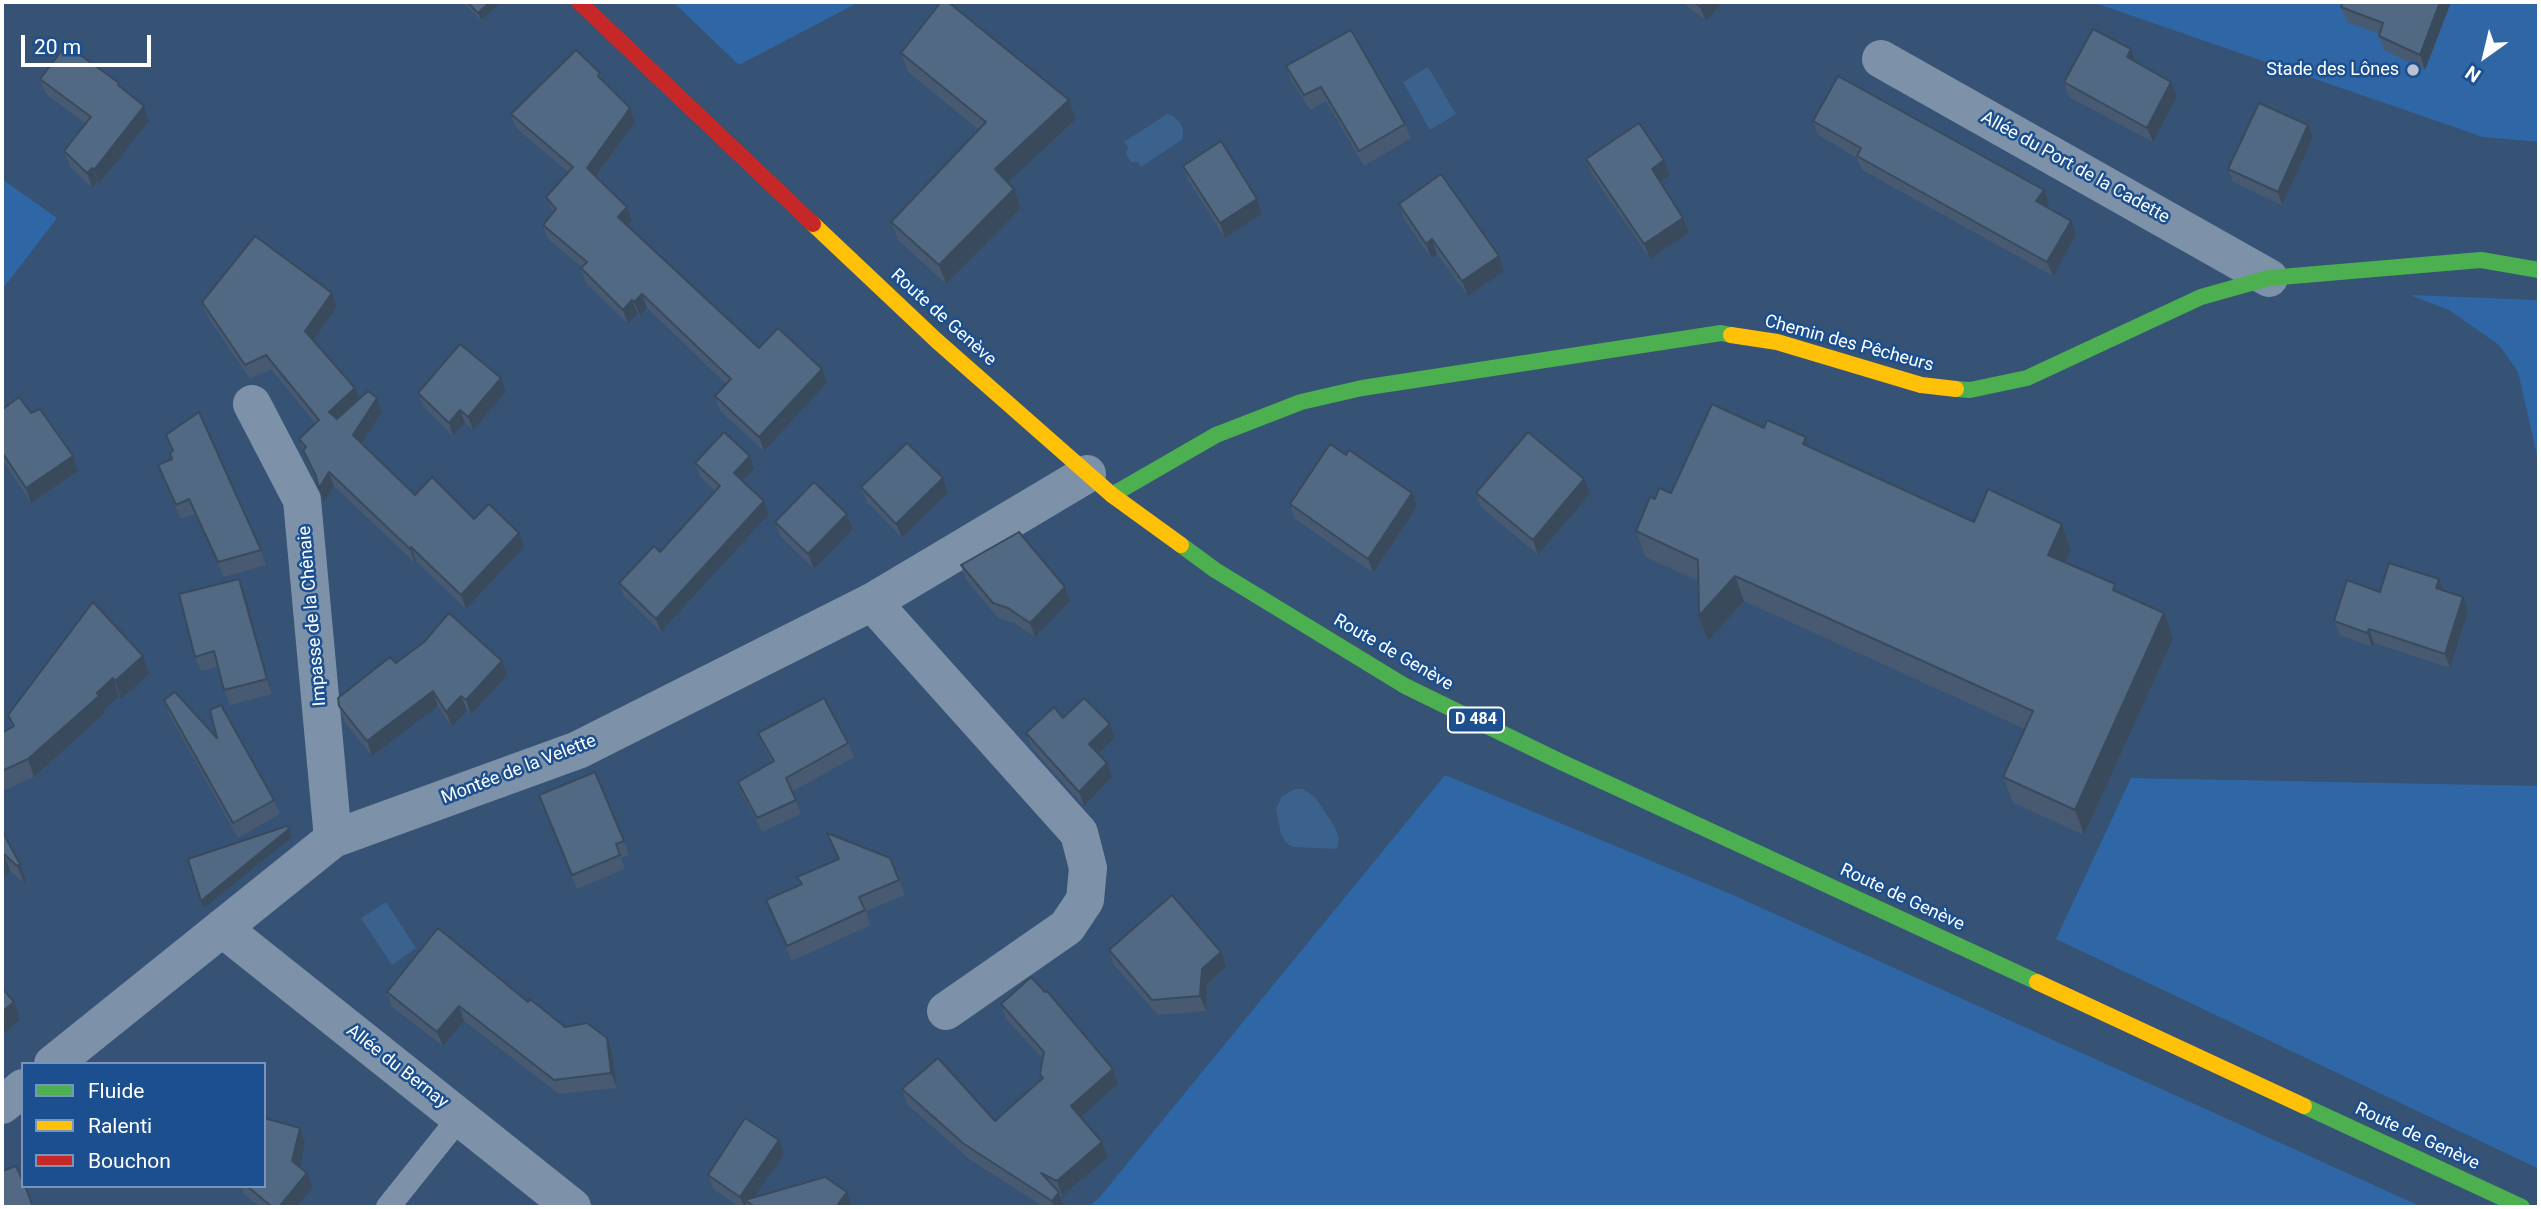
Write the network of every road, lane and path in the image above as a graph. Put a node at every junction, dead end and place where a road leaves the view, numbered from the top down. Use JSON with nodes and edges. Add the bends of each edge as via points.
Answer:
{"nodes":[{"id":1,"x":579,"y":2,"type":"edge"},
{"id":2,"x":1881,"y":59,"type":"dead end"},
{"id":3,"x":2539,"y":270,"type":"edge"},
{"id":4,"x":2269,"y":278,"type":"junction"},
{"id":5,"x":252,"y":404,"type":"dead end"},
{"id":6,"x":1100,"y":484,"type":"junction"},
{"id":7,"x":872,"y":602,"type":"junction"},
{"id":8,"x":333,"y":839,"type":"junction"},
{"id":9,"x":222,"y":928,"type":"junction"},
{"id":10,"x":946,"y":1011,"type":"dead end"},
{"id":11,"x":55,"y":1062,"type":"edge"},
{"id":12,"x":21,"y":1090,"type":"edge"},
{"id":13,"x":2,"y":1105,"type":"edge"},
{"id":14,"x":460,"y":1117,"type":"junction"},
{"id":15,"x":388,"y":1207,"type":"edge"},
{"id":16,"x":572,"y":1207,"type":"edge"},
{"id":17,"x":2522,"y":1207,"type":"edge"}],
"edges":[{"from":1,"to":6,"type":"main road","name":"Route de Genève","number":"D 484","via":[[927,332]]},
{"from":2,"to":4,"type":"street","name":"Allée du Port de la Cadette"},
{"from":3,"to":4,"type":"main road","name":"Chemin des Pêcheurs","via":[[2481,260]]},
{"from":4,"to":6,"type":"main road","name":"Chemin des Pêcheurs","via":[[2201,297],[2027,378],[1970,390],[1921,385],[1777,342],[1721,333],[1362,387],[1301,402]]},
{"from":5,"to":8,"type":"street","name":"Impasse de la Chênaie","via":[[302,500]]},
{"from":6,"to":7,"type":"street","name":"Montée de la Velette"},
{"from":6,"to":17,"type":"main road","name":"Route de Genève","number":"D 484","via":[[1215,570],[1405,686]]},
{"from":7,"to":8,"type":"street","name":"Montée de la Velette","via":[[578,750]]},
{"from":7,"to":10,"type":"street","via":[[1079,833],[1088,868],[1085,900],[1067,928]]},
{"from":8,"to":9,"type":"street","name":"Montée de la Velette"},
{"from":9,"to":11,"type":"street","name":"Montée de la Velette"},
{"from":9,"to":14,"type":"street","name":"Allée du Bernay"},
{"from":12,"to":13,"type":"street"},
{"from":14,"to":15,"type":"lane"},
{"from":14,"to":16,"type":"street","name":"Allée du Bernay"}]}
